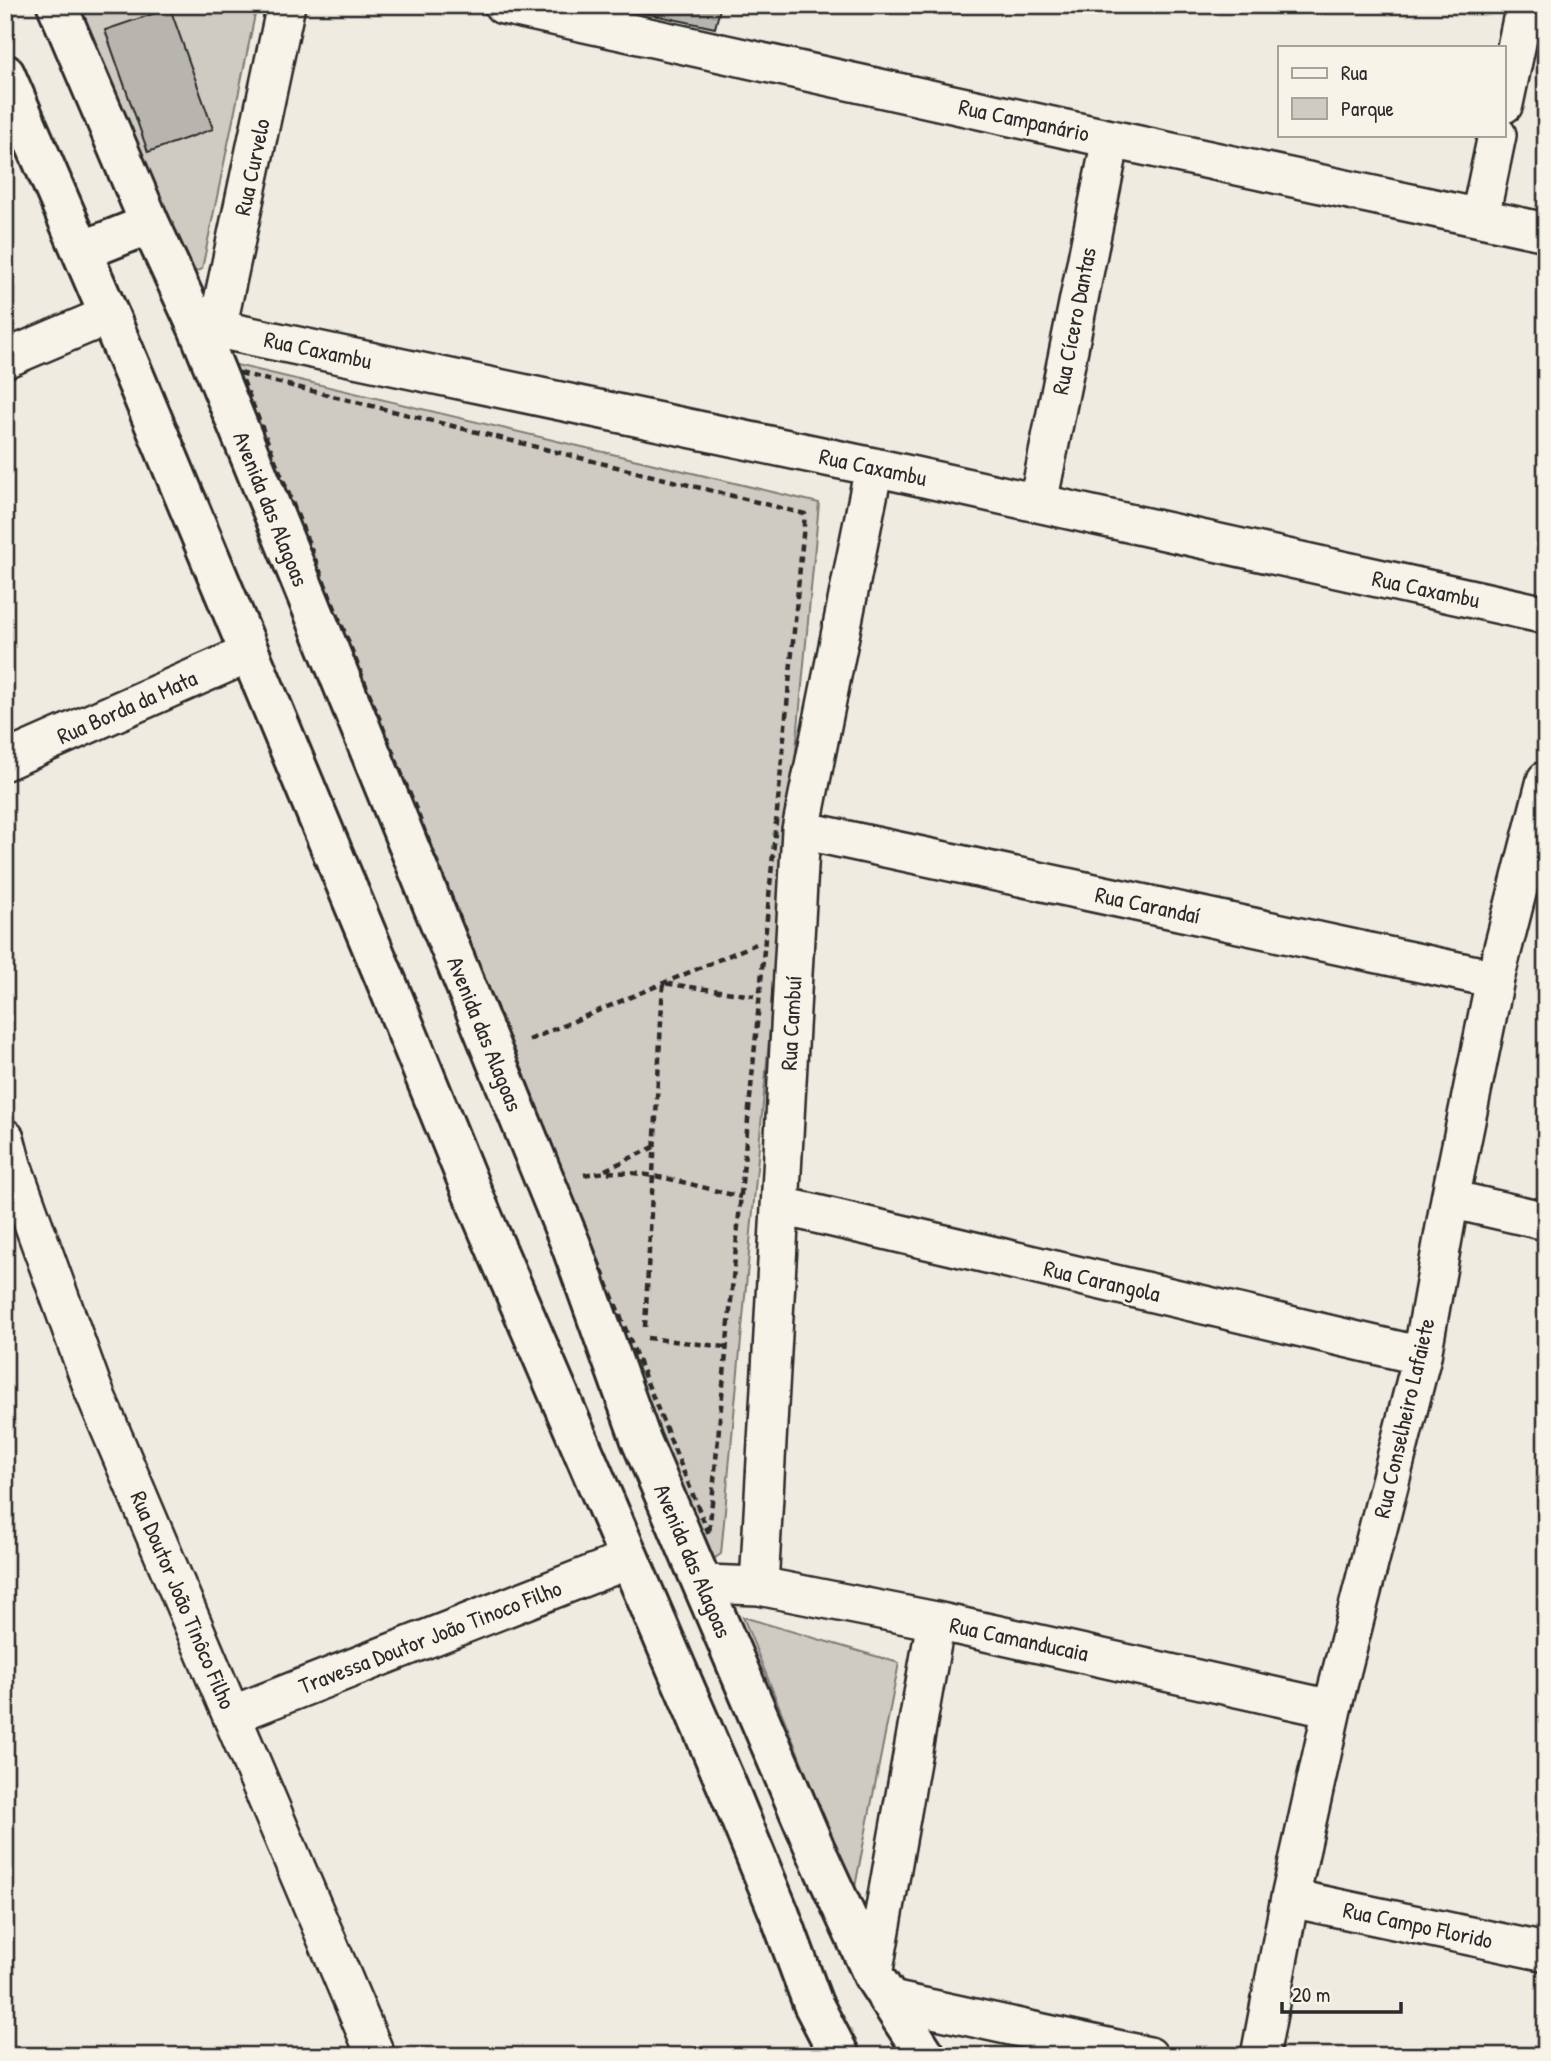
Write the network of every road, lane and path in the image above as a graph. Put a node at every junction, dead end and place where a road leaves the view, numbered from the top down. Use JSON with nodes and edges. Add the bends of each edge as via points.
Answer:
{"nodes":[{"id":1,"x":57,"y":5,"type":"edge"},
{"id":2,"x":286,"y":5,"type":"edge"},
{"id":3,"x":1525,"y":5,"type":"edge"},
{"id":4,"x":526,"y":8,"type":"edge"},
{"id":5,"x":5,"y":74,"type":"edge"},
{"id":6,"x":1506,"y":95,"type":"edge"},
{"id":7,"x":1497,"y":136,"type":"edge"},
{"id":8,"x":1111,"y":139,"type":"junction"},
{"id":9,"x":1480,"y":217,"type":"junction"},
{"id":10,"x":150,"y":223,"type":"junction"},
{"id":11,"x":1546,"y":232,"type":"edge"},
{"id":12,"x":82,"y":251,"type":"junction"},
{"id":13,"x":109,"y":315,"type":"junction"},
{"id":14,"x":208,"y":329,"type":"junction"},
{"id":15,"x":5,"y":359,"type":"edge"},
{"id":16,"x":874,"y":467,"type":"junction"},
{"id":17,"x":1038,"y":503,"type":"junction"},
{"id":18,"x":1546,"y":615,"type":"edge"},
{"id":19,"x":250,"y":653,"type":"junction"},
{"id":20,"x":5,"y":761,"type":"edge"},
{"id":21,"x":1546,"y":780,"type":"edge"},
{"id":22,"x":801,"y":830,"type":"junction"},
{"id":23,"x":765,"y":940,"type":"junction"},
{"id":24,"x":1495,"y":979,"type":"junction"},
{"id":25,"x":663,"y":983,"type":"junction"},
{"id":26,"x":760,"y":997,"type":"junction"},
{"id":27,"x":512,"y":1048,"type":"junction"},
{"id":28,"x":5,"y":1138,"type":"edge"},
{"id":29,"x":654,"y":1147,"type":"junction"},
{"id":30,"x":604,"y":1171,"type":"junction"},
{"id":31,"x":578,"y":1175,"type":"dead end"},
{"id":32,"x":653,"y":1176,"type":"junction"},
{"id":33,"x":741,"y":1197,"type":"junction"},
{"id":34,"x":1450,"y":1199,"type":"junction"},
{"id":35,"x":782,"y":1206,"type":"junction"},
{"id":36,"x":1546,"y":1221,"type":"edge"},
{"id":37,"x":645,"y":1338,"type":"junction"},
{"id":38,"x":726,"y":1347,"type":"junction"},
{"id":39,"x":644,"y":1348,"type":"dead end"},
{"id":40,"x":1422,"y":1356,"type":"junction"},
{"id":41,"x":643,"y":1359,"type":"dead end"},
{"id":42,"x":642,"y":1370,"type":"junction"},
{"id":43,"x":628,"y":1560,"type":"junction"},
{"id":44,"x":704,"y":1584,"type":"junction"},
{"id":45,"x":759,"y":1586,"type":"junction"},
{"id":46,"x":936,"y":1621,"type":"junction"},
{"id":47,"x":1332,"y":1709,"type":"junction"},
{"id":48,"x":232,"y":1715,"type":"junction"},
{"id":49,"x":1290,"y":1898,"type":"junction"},
{"id":50,"x":1546,"y":1952,"type":"edge"},
{"id":51,"x":880,"y":1987,"type":"junction"},
{"id":52,"x":376,"y":2056,"type":"edge"},
{"id":53,"x":839,"y":2056,"type":"edge"},
{"id":54,"x":926,"y":2056,"type":"edge"},
{"id":55,"x":1149,"y":2056,"type":"edge"},
{"id":56,"x":1260,"y":2056,"type":"edge"}],
"edges":[{"from":1,"to":10,"type":"main road","name":"Avenida das Alagoas"},
{"from":2,"to":14,"type":"street","name":"Rua Curvelo"},
{"from":3,"to":6,"type":"street"},
{"from":4,"to":8,"type":"street","name":"Rua Campanário"},
{"from":5,"to":12,"type":"main road"},
{"from":7,"to":9,"type":"street"},
{"from":8,"to":9,"type":"street","name":"Rua Campanário"},
{"from":8,"to":17,"type":"street","name":"Rua Cícero Dantas"},
{"from":9,"to":11,"type":"street","name":"Rua Campanário"},
{"from":10,"to":12,"type":"main road"},
{"from":10,"to":14,"type":"main road","name":"Avenida das Alagoas"},
{"from":12,"to":13,"type":"main road"},
{"from":13,"to":15,"type":"street"},
{"from":13,"to":19,"type":"main road"},
{"from":14,"to":16,"type":"street","name":"Rua Caxambu"},
{"from":14,"to":44,"type":"main road","name":"Avenida das Alagoas","via":[[570,1245],[641,1440]]},
{"from":16,"to":17,"type":"street","name":"Rua Caxambu"},
{"from":16,"to":22,"type":"street","name":"Rua Cambuí"},
{"from":17,"to":18,"type":"street","name":"Rua Caxambu"},
{"from":19,"to":20,"type":"street","name":"Rua Borda da Mata"},
{"from":19,"to":43,"type":"main road"},
{"from":21,"to":24,"type":"street","name":"Rua Conselheiro Lafaiete"},
{"from":22,"to":24,"type":"street","name":"Rua Carandaí"},
{"from":22,"to":35,"type":"street","name":"Rua Cambuí"},
{"from":23,"to":25,"type":"path"},
{"from":23,"to":26,"type":"path"},
{"from":23,"to":27,"type":"path","via":[[805,514],[240,373]]},
{"from":24,"to":34,"type":"street","name":"Rua Conselheiro Lafaiete"},
{"from":25,"to":26,"type":"path"},
{"from":25,"to":27,"type":"path"},
{"from":25,"to":29,"type":"path"},
{"from":26,"to":33,"type":"path"},
{"from":27,"to":42,"type":"path"},
{"from":28,"to":48,"type":"street","name":"Rua Doutor João Tinôco Filho","via":[[93,1389]]},
{"from":29,"to":30,"type":"path"},
{"from":29,"to":32,"type":"path"},
{"from":30,"to":31,"type":"path"},
{"from":30,"to":32,"type":"path"},
{"from":32,"to":33,"type":"path"},
{"from":32,"to":37,"type":"path"},
{"from":33,"to":38,"type":"path"},
{"from":34,"to":36,"type":"street"},
{"from":34,"to":40,"type":"street","name":"Rua Conselheiro Lafaiete"},
{"from":35,"to":40,"type":"street","name":"Rua Carangola"},
{"from":35,"to":45,"type":"street","name":"Rua Cambuí"},
{"from":37,"to":38,"type":"path"},
{"from":37,"to":39,"type":"path"},
{"from":38,"to":42,"type":"path","via":[[709,1534]]},
{"from":40,"to":47,"type":"street","name":"Rua Conselheiro Lafaiete"},
{"from":41,"to":42,"type":"path"},
{"from":43,"to":48,"type":"street","name":"Travessa Doutor João Tinoco Filho"},
{"from":43,"to":53,"type":"main road","via":[[738,1812],[813,2004]]},
{"from":44,"to":45,"type":"street","name":"Rua Camanducaia"},
{"from":44,"to":51,"type":"main road","name":"Avenida das Alagoas","via":[[816,1851]]},
{"from":45,"to":46,"type":"street","name":"Rua Camanducaia"},
{"from":46,"to":47,"type":"street","name":"Rua Camanducaia"},
{"from":46,"to":51,"type":"street"},
{"from":47,"to":49,"type":"street","name":"Rua Conselheiro Lafaiete"},
{"from":48,"to":52,"type":"street","name":"Rua Doutor João Tinôco Filho"},
{"from":49,"to":50,"type":"street","name":"Rua Campo Florido"},
{"from":49,"to":56,"type":"street","name":"Rua Conselheiro Lafaiete"},
{"from":51,"to":54,"type":"main road","name":"Avenida das Alagoas"},
{"from":51,"to":55,"type":"street"}]}
